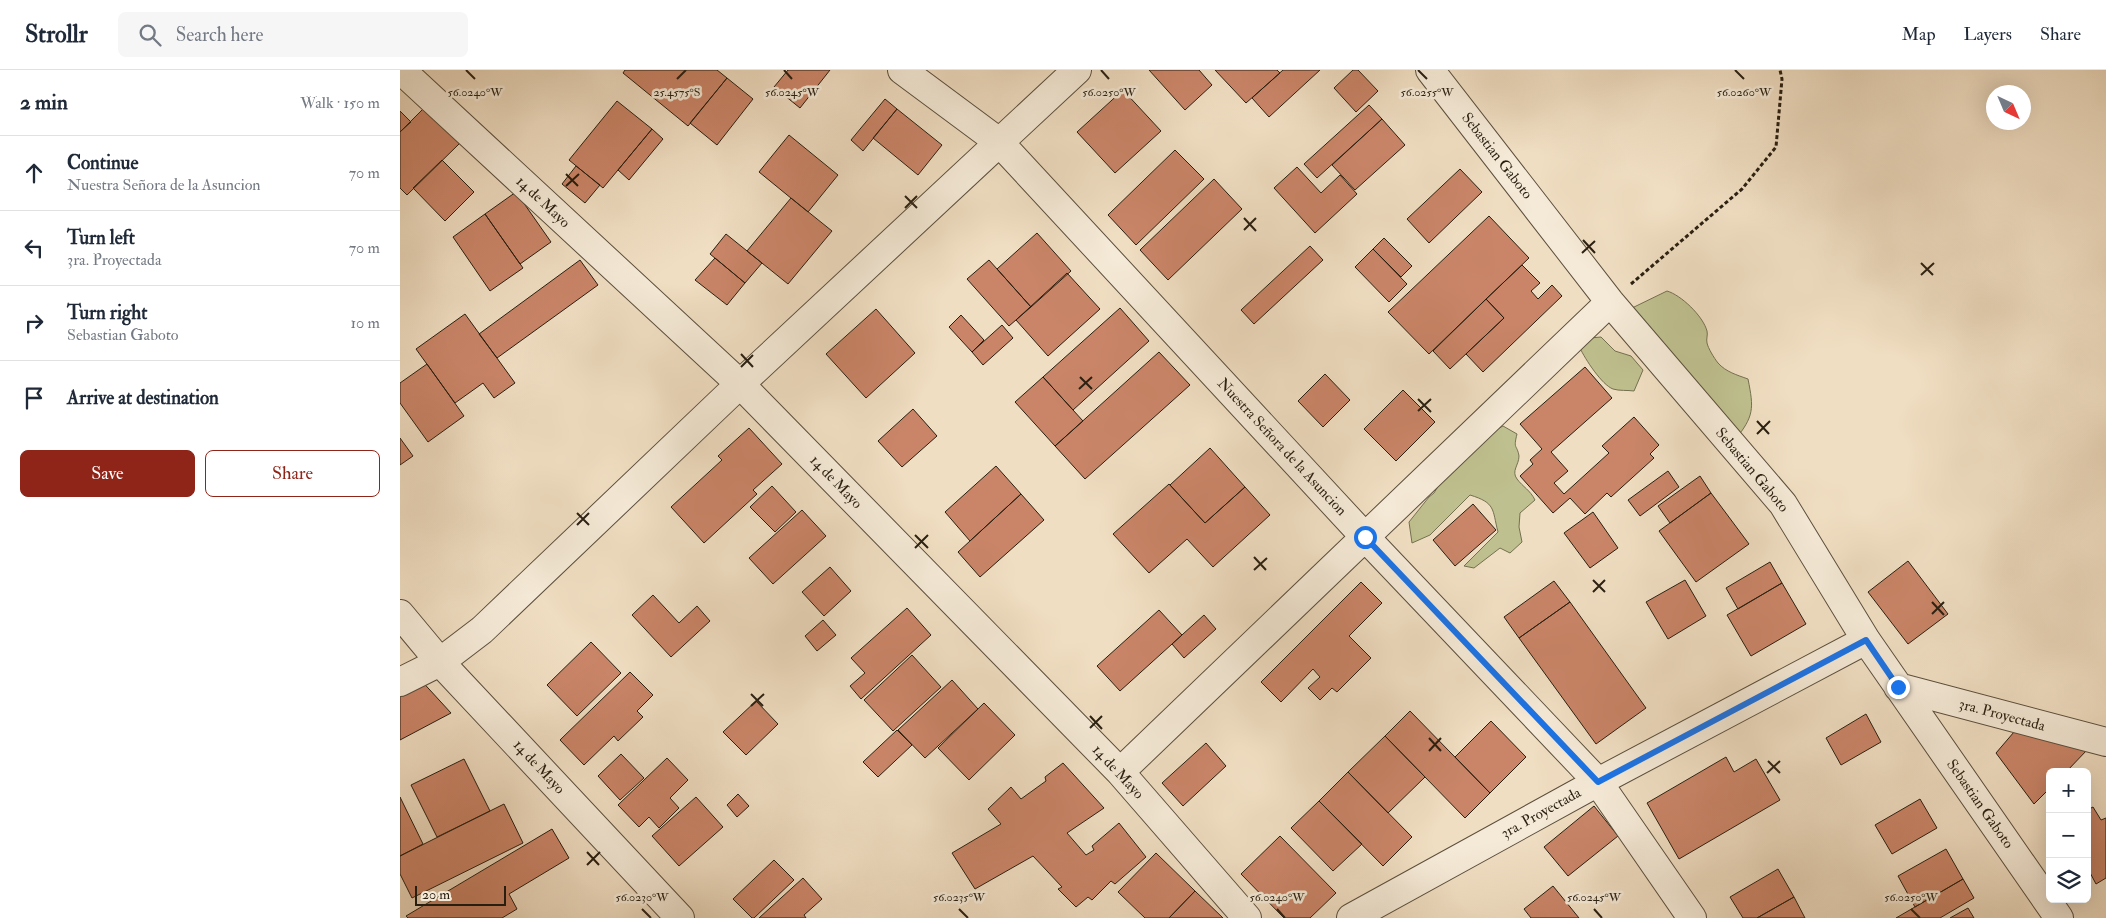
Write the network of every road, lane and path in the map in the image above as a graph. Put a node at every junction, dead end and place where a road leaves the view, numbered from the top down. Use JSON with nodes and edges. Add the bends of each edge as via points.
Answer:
{"nodes":[{"id":1,"x":401,"y":70,"type":"edge"},
{"id":2,"x":902,"y":70,"type":"edge"},
{"id":3,"x":1077,"y":70,"type":"edge"},
{"id":4,"x":1430,"y":70,"type":"edge"},
{"id":5,"x":1780,"y":70,"type":"edge"},
{"id":6,"x":999,"y":142,"type":"junction"},
{"id":7,"x":1610,"y":302,"type":"junction"},
{"id":8,"x":740,"y":384,"type":"junction"},
{"id":9,"x":1365,"y":537,"type":"junction"},
{"id":10,"x":400,"y":614,"type":"edge"},
{"id":11,"x":1866,"y":640,"type":"junction"},
{"id":12,"x":440,"y":662,"type":"junction"},
{"id":13,"x":400,"y":682,"type":"edge"},
{"id":14,"x":1898,"y":687,"type":"junction"},
{"id":15,"x":2106,"y":742,"type":"edge"},
{"id":16,"x":1120,"y":772,"type":"junction"},
{"id":17,"x":1598,"y":782,"type":"junction"},
{"id":18,"x":680,"y":918,"type":"edge"},
{"id":19,"x":1247,"y":918,"type":"edge"},
{"id":20,"x":1351,"y":918,"type":"edge"},
{"id":21,"x":1692,"y":918,"type":"edge"},
{"id":22,"x":2060,"y":918,"type":"edge"}],
"edges":[{"from":1,"to":8,"type":"street","name":"14 de Mayo"},
{"from":2,"to":6,"type":"street","name":"Nuestra Señora de la Asuncion"},
{"from":3,"to":6,"type":"street"},
{"from":4,"to":7,"type":"street","name":"Sebastian Gaboto"},
{"from":5,"to":7,"type":"path","via":[[1776,147],[1742,189]]},
{"from":6,"to":8,"type":"street"},
{"from":6,"to":9,"type":"street","name":"Nuestra Señora de la Asuncion"},
{"from":7,"to":9,"type":"street"},
{"from":7,"to":11,"type":"street","name":"Sebastian Gaboto","via":[[1783,504]]},
{"from":8,"to":12,"type":"street","via":[[482,630]]},
{"from":8,"to":16,"type":"street","name":"14 de Mayo"},
{"from":9,"to":16,"type":"street"},
{"from":9,"to":17,"type":"street","name":"Nuestra Señora de la Asuncion"},
{"from":10,"to":12,"type":"street","name":"14 de Mayo"},
{"from":11,"to":14,"type":"street","name":"Sebastian Gaboto"},
{"from":11,"to":17,"type":"street","name":"3ra. Proyectada"},
{"from":12,"to":13,"type":"street"},
{"from":12,"to":18,"type":"street","name":"14 de Mayo"},
{"from":14,"to":15,"type":"street","name":"3ra. Proyectada"},
{"from":14,"to":22,"type":"street","name":"Sebastian Gaboto"},
{"from":16,"to":19,"type":"street","name":"14 de Mayo"},
{"from":17,"to":20,"type":"street","name":"3ra. Proyectada"},
{"from":17,"to":21,"type":"street","name":"Nuestra Señora de la Asuncion"}]}
